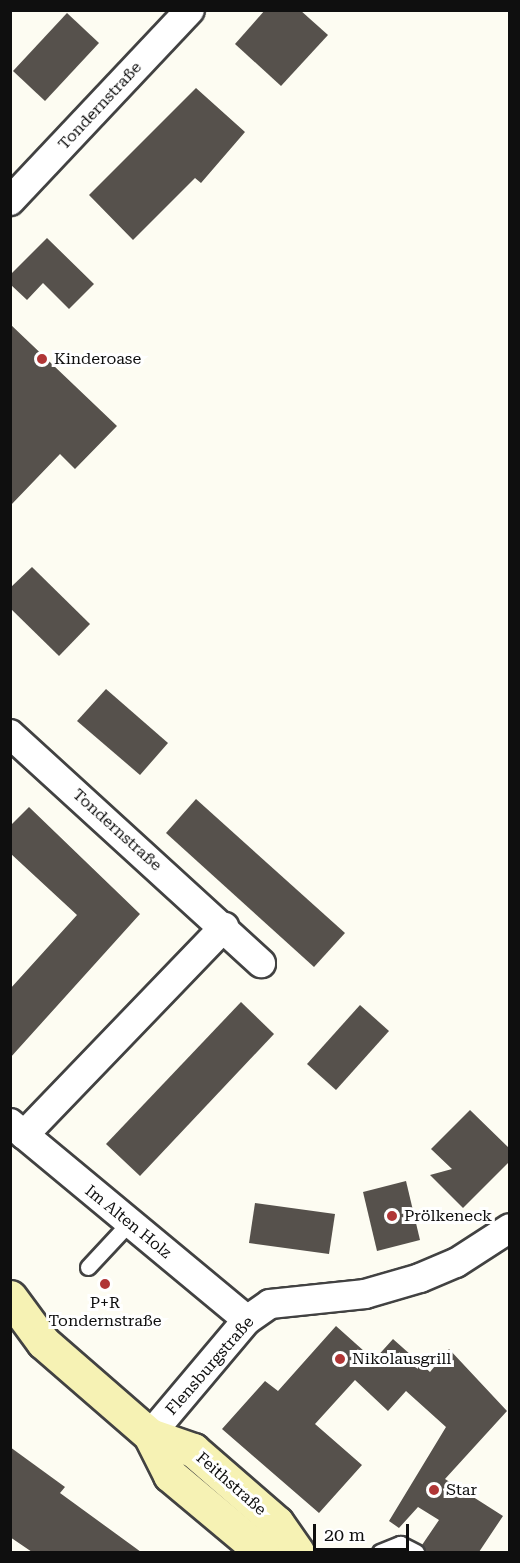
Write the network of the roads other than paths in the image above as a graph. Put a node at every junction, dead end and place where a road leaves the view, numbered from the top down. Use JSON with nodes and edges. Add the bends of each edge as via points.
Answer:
{"nodes":[{"id":1,"x":190,"y":10,"type":"edge"},
{"id":2,"x":10,"y":201,"type":"edge"},
{"id":3,"x":10,"y":734,"type":"edge"},
{"id":4,"x":224,"y":927,"type":"junction"},
{"id":5,"x":261,"y":963,"type":"dead end"},
{"id":6,"x":17,"y":1129,"type":"edge"},
{"id":7,"x":128,"y":1224,"type":"junction"},
{"id":8,"x":510,"y":1228,"type":"edge"},
{"id":9,"x":88,"y":1267,"type":"dead end"},
{"id":10,"x":10,"y":1297,"type":"edge"},
{"id":11,"x":247,"y":1320,"type":"junction"},
{"id":12,"x":10,"y":1330,"type":"edge"},
{"id":13,"x":43,"y":1342,"type":"junction"},
{"id":14,"x":150,"y":1435,"type":"junction"},
{"id":15,"x":262,"y":1552,"type":"edge"},
{"id":16,"x":297,"y":1552,"type":"edge"},
{"id":17,"x":380,"y":1552,"type":"edge"},
{"id":18,"x":416,"y":1552,"type":"edge"}],
"edges":[{"from":1,"to":2,"type":"street","name":"Tondernstraße"},
{"from":3,"to":4,"type":"street","name":"Tondernstraße"},
{"from":4,"to":5,"type":"street","name":"Tondernstraße"},
{"from":4,"to":6,"type":"street"},
{"from":6,"to":7,"type":"street","name":"Im Alten Holz"},
{"from":7,"to":9,"type":"lane"},
{"from":7,"to":11,"type":"street","name":"Im Alten Holz"},
{"from":8,"to":11,"type":"street","name":"Flensburgstraße","via":[[456,1263],[420,1278],[364,1294],[270,1304]]},
{"from":10,"to":13,"type":"main road","name":"Feithstraße"},
{"from":11,"to":14,"type":"street","name":"Flensburgstraße"},
{"from":12,"to":13,"type":"main road","name":"Feithstraße"},
{"from":13,"to":14,"type":"main road","name":"Feithstraße"},
{"from":14,"to":15,"type":"main road","name":"Feithstraße","via":[[170,1475]]},
{"from":14,"to":16,"type":"main road","name":"Feithstraße","via":[[193,1450],[277,1523]]},
{"from":17,"to":18,"type":"lane","via":[[400,1544]]}]}
